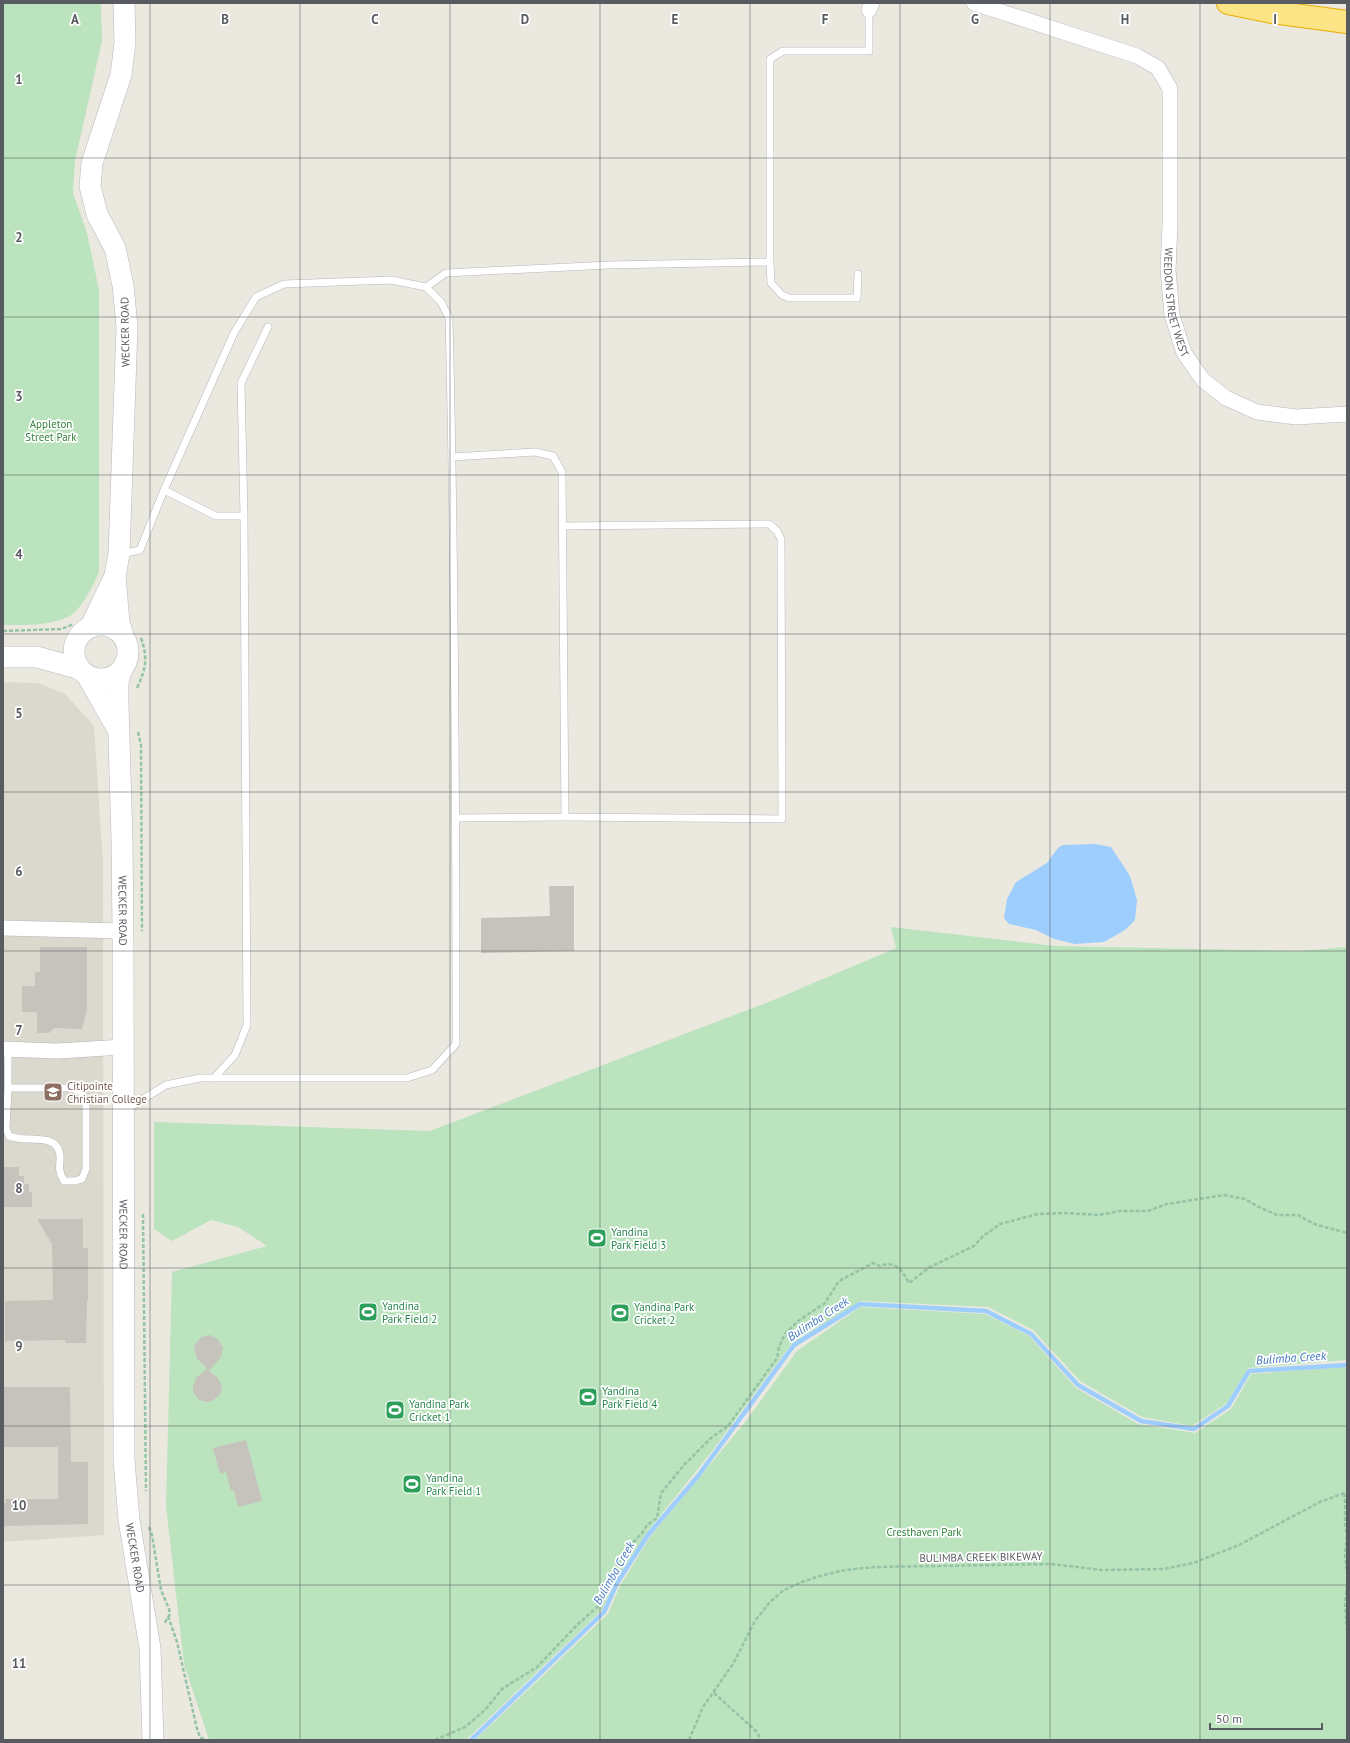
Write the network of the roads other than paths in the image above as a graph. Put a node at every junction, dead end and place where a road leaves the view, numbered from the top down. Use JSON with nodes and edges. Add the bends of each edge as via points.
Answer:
{"nodes":[{"id":1,"x":124,"y":3,"type":"edge"},
{"id":2,"x":974,"y":3,"type":"edge"},
{"id":3,"x":1228,"y":3,"type":"edge"},
{"id":4,"x":870,"y":7,"type":"edge"},
{"id":5,"x":1347,"y":22,"type":"edge"},
{"id":6,"x":770,"y":262,"type":"junction"},
{"id":7,"x":858,"y":274,"type":"dead end"},
{"id":8,"x":426,"y":288,"type":"junction"},
{"id":9,"x":268,"y":327,"type":"dead end"},
{"id":10,"x":1347,"y":414,"type":"edge"},
{"id":11,"x":452,"y":457,"type":"junction"},
{"id":12,"x":164,"y":490,"type":"junction"},
{"id":13,"x":244,"y":516,"type":"junction"},
{"id":14,"x":562,"y":526,"type":"junction"},
{"id":15,"x":119,"y":554,"type":"junction"},
{"id":16,"x":115,"y":576,"type":"junction"},
{"id":17,"x":85,"y":631,"type":"junction"},
{"id":18,"x":123,"y":635,"type":"junction"},
{"id":19,"x":3,"y":657,"type":"edge"},
{"id":20,"x":37,"y":657,"type":"junction"},
{"id":21,"x":121,"y":670,"type":"junction"},
{"id":22,"x":84,"y":672,"type":"junction"},
{"id":23,"x":118,"y":728,"type":"junction"},
{"id":24,"x":565,"y":817,"type":"junction"},
{"id":25,"x":456,"y":818,"type":"junction"},
{"id":26,"x":3,"y":928,"type":"edge"},
{"id":27,"x":123,"y":931,"type":"junction"},
{"id":28,"x":124,"y":1047,"type":"junction"},
{"id":29,"x":5,"y":1049,"type":"edge"},
{"id":30,"x":214,"y":1078,"type":"junction"},
{"id":31,"x":8,"y":1088,"type":"junction"},
{"id":32,"x":124,"y":1111,"type":"junction"},
{"id":33,"x":153,"y":1740,"type":"edge"}],
"edges":[{"from":1,"to":15,"type":"street","name":"WECKER ROAD","via":[[125,43],[121,74],[92,163],[90,186],[97,214],[115,248],[123,285],[127,327]]},
{"from":2,"to":10,"type":"street","name":"WEEDON STREET WEST","via":[[1137,56],[1158,68],[1170,89],[1168,270],[1172,315],[1184,353],[1203,380],[1226,398],[1258,412],[1296,417]]},
{"from":3,"to":5,"type":"highway"},
{"from":4,"to":6,"type":"lane","via":[[869,51],[783,51],[770,59]]},
{"from":6,"to":7,"type":"lane","via":[[771,283],[782,295],[789,298],[857,298]]},
{"from":6,"to":8,"type":"lane","via":[[609,265],[446,273]]},
{"from":8,"to":11,"type":"lane","via":[[441,302],[449,318]]},
{"from":8,"to":12,"type":"lane","via":[[391,280],[284,284],[256,297],[234,334]]},
{"from":9,"to":13,"type":"lane","via":[[241,384]]},
{"from":11,"to":14,"type":"lane","via":[[536,452],[553,456],[562,472]]},
{"from":11,"to":25,"type":"lane"},
{"from":12,"to":13,"type":"lane","via":[[216,516]]},
{"from":12,"to":15,"type":"lane","via":[[140,550]]},
{"from":13,"to":30,"type":"lane","via":[[247,1025],[235,1055]]},
{"from":14,"to":24,"type":"lane"},
{"from":14,"to":24,"type":"lane","via":[[769,524],[781,539],[782,819]]},
{"from":15,"to":16,"type":"street","name":"WECKER ROAD"},
{"from":16,"to":17,"type":"street","name":"WECKER ROAD"},
{"from":16,"to":18,"type":"street","name":"WECKER ROAD","via":[[119,622]]},
{"from":17,"to":18,"type":"street","via":[[100,624],[108,625]]},
{"from":17,"to":20,"type":"street","via":[[59,648]]},
{"from":17,"to":22,"type":"street","name":"WECKER ROAD","via":[[75,644],[74,653],[76,662]]},
{"from":18,"to":21,"type":"street","name":"WECKER ROAD","via":[[128,653]]},
{"from":19,"to":20,"type":"street"},
{"from":20,"to":22,"type":"street"},
{"from":21,"to":22,"type":"street","via":[[105,679]]},
{"from":21,"to":23,"type":"street","name":"WECKER ROAD","via":[[118,683]]},
{"from":22,"to":23,"type":"street","name":"WECKER ROAD"},
{"from":23,"to":27,"type":"street","name":"WECKER ROAD"},
{"from":24,"to":25,"type":"lane"},
{"from":25,"to":30,"type":"lane","via":[[456,1044],[432,1070],[407,1078]]},
{"from":26,"to":27,"type":"street"},
{"from":27,"to":28,"type":"street","name":"WECKER ROAD"},
{"from":28,"to":29,"type":"street","via":[[57,1051]]},
{"from":28,"to":32,"type":"street","name":"WECKER ROAD"},
{"from":29,"to":31,"type":"lane"},
{"from":30,"to":32,"type":"lane","via":[[200,1078],[166,1085]]},
{"from":31,"to":31,"type":"lane","via":[[73,1088],[83,1094],[86,1106],[86,1169],[82,1179],[64,1181],[58,1165],[60,1152],[56,1144],[47,1140],[15,1139],[9,1136],[6,1128]]},
{"from":32,"to":33,"type":"street","name":"WECKER ROAD","via":[[124,1460],[129,1520],[150,1648]]}]}
